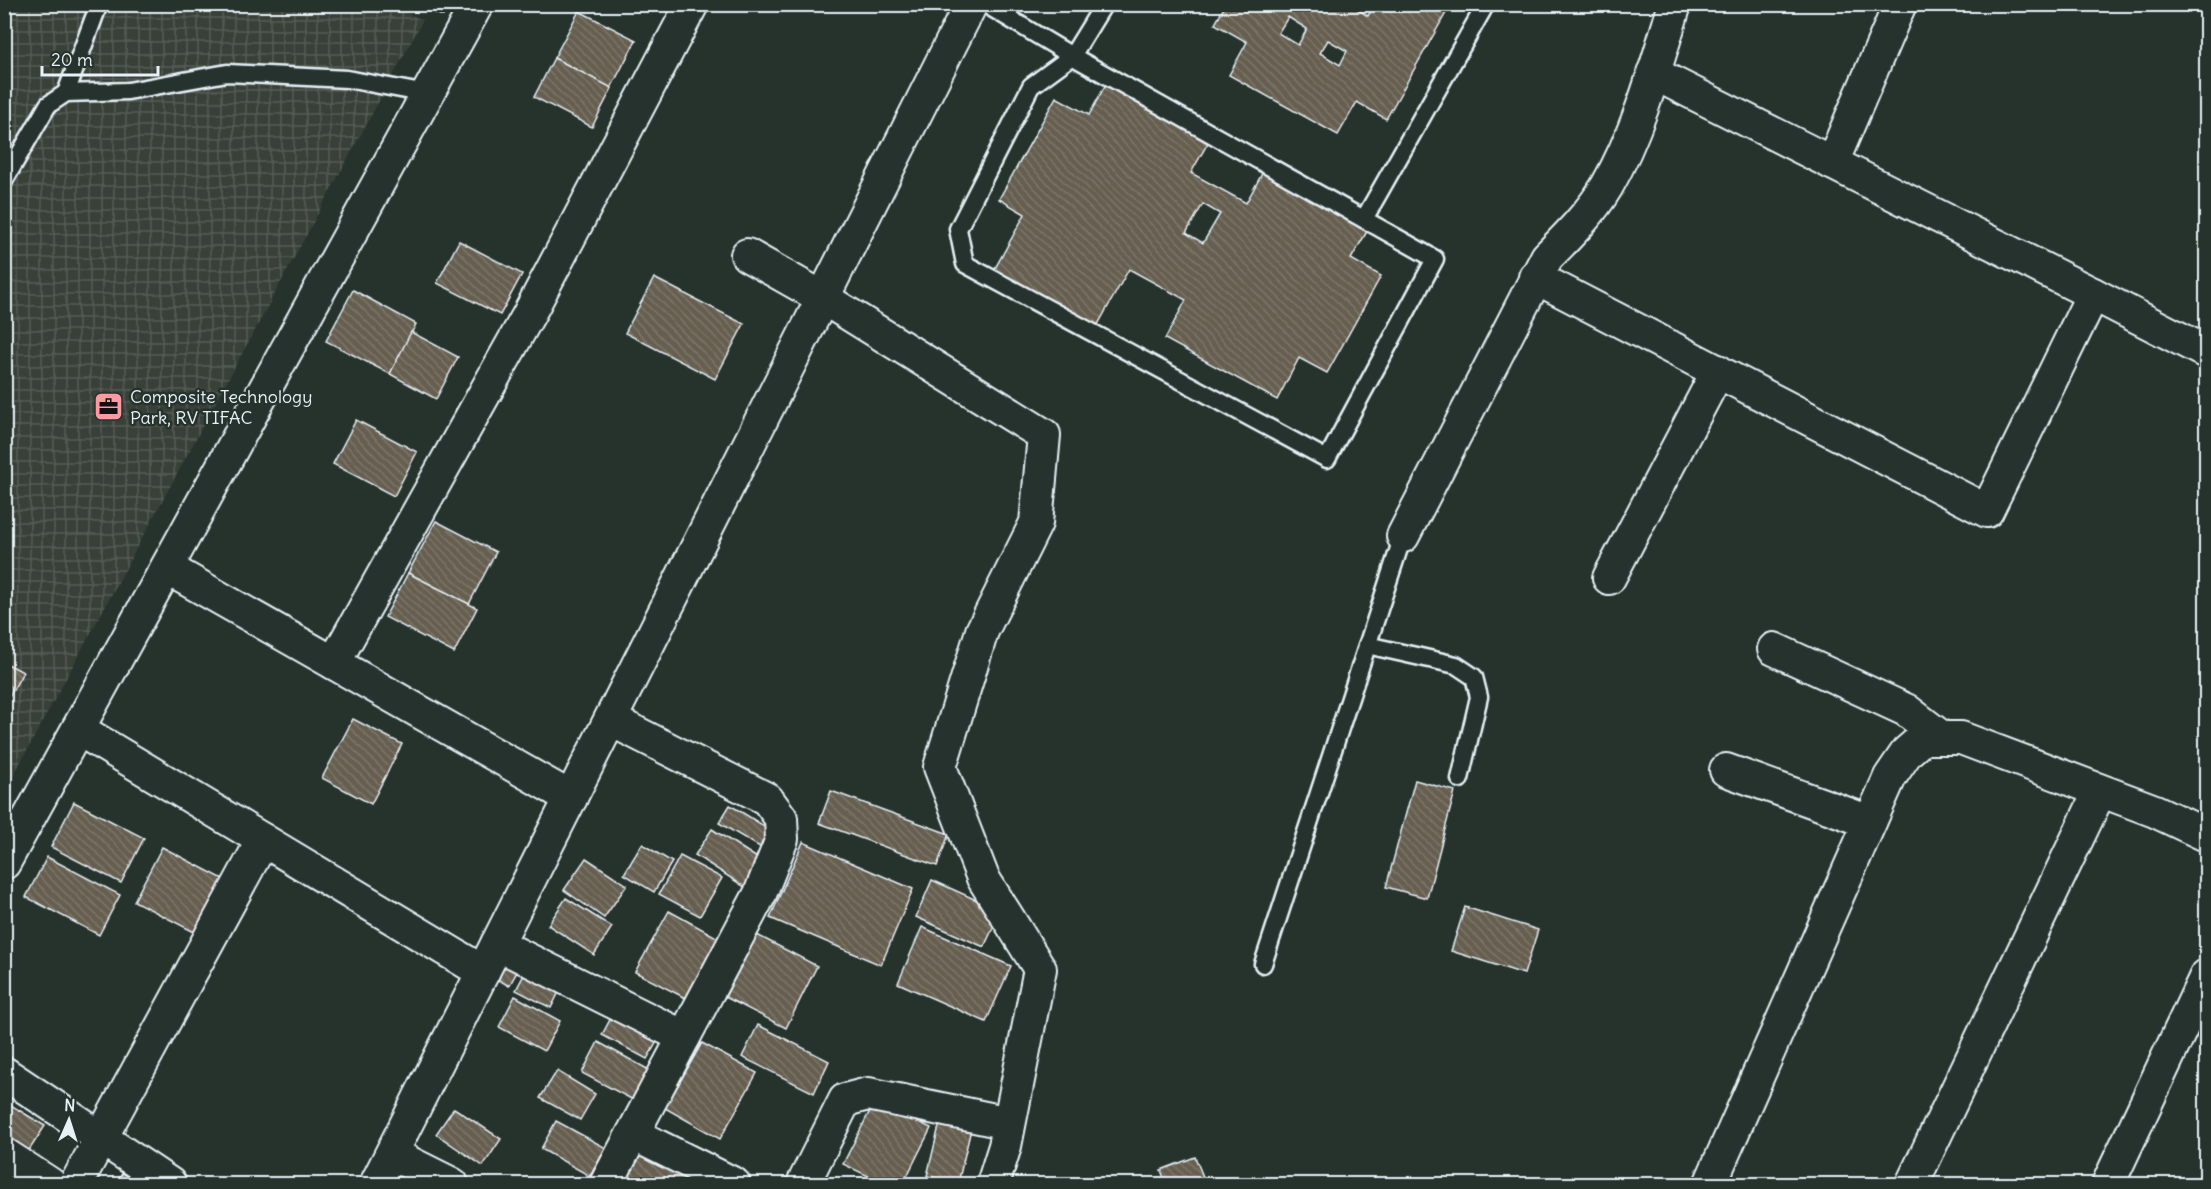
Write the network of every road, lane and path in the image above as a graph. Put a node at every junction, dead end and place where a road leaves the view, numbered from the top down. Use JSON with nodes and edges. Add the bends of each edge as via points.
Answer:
{"nodes":[{"id":1,"x":99,"y":4,"type":"edge"},
{"id":2,"x":477,"y":4,"type":"edge"},
{"id":3,"x":692,"y":4,"type":"edge"},
{"id":4,"x":971,"y":4,"type":"edge"},
{"id":5,"x":985,"y":4,"type":"edge"},
{"id":6,"x":1104,"y":4,"type":"edge"},
{"id":7,"x":1486,"y":4,"type":"edge"},
{"id":8,"x":1674,"y":4,"type":"edge"},
{"id":9,"x":1900,"y":4,"type":"edge"},
{"id":10,"x":1072,"y":56,"type":"junction"},
{"id":11,"x":1653,"y":73,"type":"junction"},
{"id":12,"x":66,"y":93,"type":"junction"},
{"id":13,"x":427,"y":94,"type":"junction"},
{"id":14,"x":1832,"y":163,"type":"junction"},
{"id":15,"x":4,"y":181,"type":"edge"},
{"id":16,"x":1364,"y":219,"type":"junction"},
{"id":17,"x":747,"y":255,"type":"dead end"},
{"id":18,"x":1535,"y":277,"type":"junction"},
{"id":19,"x":2093,"y":294,"type":"junction"},
{"id":20,"x":823,"y":298,"type":"junction"},
{"id":21,"x":2206,"y":352,"type":"edge"},
{"id":22,"x":1718,"y":371,"type":"junction"},
{"id":23,"x":1403,"y":536,"type":"joint"},
{"id":24,"x":167,"y":568,"type":"junction"},
{"id":25,"x":1609,"y":578,"type":"dead end"},
{"id":26,"x":1367,"y":645,"type":"junction"},
{"id":27,"x":1774,"y":649,"type":"dead end"},
{"id":28,"x":334,"y":663,"type":"junction"},
{"id":29,"x":611,"y":720,"type":"junction"},
{"id":30,"x":78,"y":729,"type":"junction"},
{"id":31,"x":1941,"y":737,"type":"junction"},
{"id":32,"x":1726,"y":770,"type":"dead end"},
{"id":33,"x":1460,"y":779,"type":"dead end"},
{"id":34,"x":2100,"y":791,"type":"junction"},
{"id":35,"x":571,"y":798,"type":"junction"},
{"id":36,"x":1870,"y":822,"type":"junction"},
{"id":37,"x":2206,"y":835,"type":"edge"},
{"id":38,"x":263,"y":840,"type":"junction"},
{"id":39,"x":4,"y":863,"type":"edge"},
{"id":40,"x":497,"y":944,"type":"junction"},
{"id":41,"x":1263,"y":964,"type":"dead end"},
{"id":42,"x":483,"y":972,"type":"junction"},
{"id":43,"x":2206,"y":976,"type":"edge"},
{"id":44,"x":684,"y":1037,"type":"junction"},
{"id":45,"x":4,"y":1073,"type":"edge"},
{"id":46,"x":1009,"y":1123,"type":"junction"},
{"id":47,"x":633,"y":1134,"type":"junction"},
{"id":48,"x":102,"y":1138,"type":"junction"},
{"id":49,"x":4,"y":1154,"type":"edge"},
{"id":50,"x":392,"y":1154,"type":"junction"},
{"id":51,"x":50,"y":1185,"type":"edge"},
{"id":52,"x":76,"y":1185,"type":"edge"},
{"id":53,"x":170,"y":1185,"type":"edge"},
{"id":54,"x":376,"y":1185,"type":"edge"},
{"id":55,"x":452,"y":1185,"type":"edge"},
{"id":56,"x":606,"y":1185,"type":"edge"},
{"id":57,"x":734,"y":1185,"type":"edge"},
{"id":58,"x":803,"y":1185,"type":"edge"},
{"id":59,"x":993,"y":1185,"type":"edge"},
{"id":60,"x":1710,"y":1185,"type":"edge"},
{"id":61,"x":1912,"y":1185,"type":"edge"},
{"id":62,"x":2108,"y":1185,"type":"edge"}],
"edges":[{"from":1,"to":12,"type":"lane"},
{"from":2,"to":13,"type":"street"},
{"from":3,"to":28,"type":"street","via":[[529,314]]},
{"from":4,"to":20,"type":"street"},
{"from":5,"to":10,"type":"lane"},
{"from":6,"to":10,"type":"lane"},
{"from":7,"to":16,"type":"lane"},
{"from":8,"to":11,"type":"street"},
{"from":9,"to":14,"type":"street"},
{"from":10,"to":16,"type":"lane"},
{"from":10,"to":16,"type":"lane","via":[[1032,86],[989,167],[958,229],[965,264],[1327,459],[1435,259]]},
{"from":11,"to":14,"type":"street"},
{"from":11,"to":18,"type":"street","via":[[1634,131],[1606,187]]},
{"from":12,"to":13,"type":"lane","via":[[128,91],[227,73],[347,79]]},
{"from":12,"to":15,"type":"lane","via":[[48,105]]},
{"from":13,"to":24,"type":"street"},
{"from":14,"to":19,"type":"street"},
{"from":17,"to":20,"type":"street"},
{"from":18,"to":22,"type":"street"},
{"from":18,"to":23,"type":"street"},
{"from":19,"to":21,"type":"street"},
{"from":19,"to":22,"type":"street","via":[[1987,511]]},
{"from":20,"to":29,"type":"street"},
{"from":20,"to":46,"type":"street","via":[[1044,435],[1036,523],[982,632],[940,767],[983,878],[1040,969]]},
{"from":22,"to":25,"type":"street"},
{"from":23,"to":26,"type":"lane"},
{"from":24,"to":28,"type":"street"},
{"from":24,"to":30,"type":"street"},
{"from":26,"to":33,"type":"lane","via":[[1456,665],[1474,677],[1479,697]]},
{"from":26,"to":41,"type":"lane"},
{"from":27,"to":31,"type":"street","via":[[1906,710]]},
{"from":28,"to":35,"type":"street"},
{"from":29,"to":35,"type":"street"},
{"from":29,"to":44,"type":"street","via":[[767,799],[781,818],[782,839],[760,894]]},
{"from":30,"to":38,"type":"street"},
{"from":30,"to":39,"type":"street"},
{"from":31,"to":34,"type":"street","via":[[1961,738]]},
{"from":31,"to":36,"type":"street","via":[[1923,738],[1907,752],[1890,777]]},
{"from":32,"to":36,"type":"street"},
{"from":34,"to":37,"type":"street"},
{"from":34,"to":61,"type":"street"},
{"from":35,"to":40,"type":"street"},
{"from":36,"to":60,"type":"street"},
{"from":38,"to":42,"type":"street"},
{"from":38,"to":48,"type":"street"},
{"from":40,"to":42,"type":"street"},
{"from":40,"to":44,"type":"street"},
{"from":42,"to":50,"type":"street"},
{"from":43,"to":62,"type":"street"},
{"from":44,"to":47,"type":"street"},
{"from":45,"to":48,"type":"street"},
{"from":46,"to":58,"type":"street","via":[[868,1094],[845,1100]]},
{"from":46,"to":59,"type":"street"},
{"from":47,"to":56,"type":"street"},
{"from":47,"to":57,"type":"street"},
{"from":48,"to":52,"type":"street"},
{"from":48,"to":53,"type":"street"},
{"from":49,"to":51,"type":"street"},
{"from":50,"to":54,"type":"street"},
{"from":50,"to":55,"type":"street"}]}
